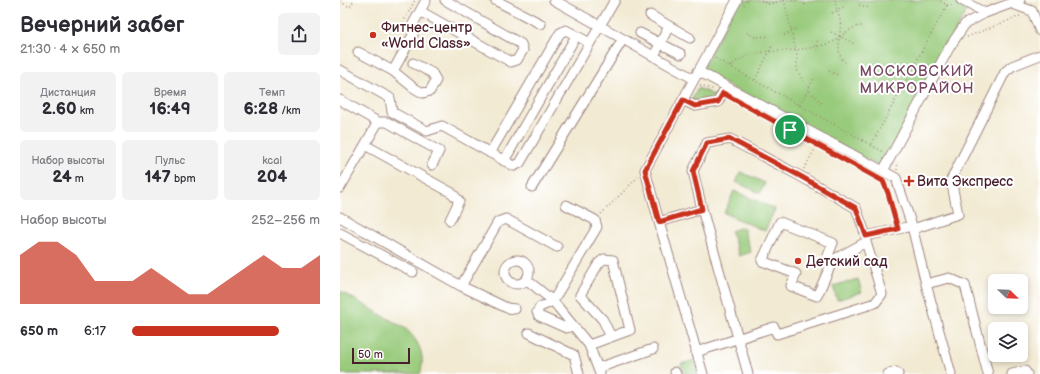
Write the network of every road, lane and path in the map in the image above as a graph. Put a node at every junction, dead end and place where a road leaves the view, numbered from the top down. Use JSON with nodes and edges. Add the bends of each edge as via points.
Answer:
{"nodes":[{"id":1,"x":354,"y":0,"type":"edge"},
{"id":2,"x":415,"y":0,"type":"edge"},
{"id":3,"x":426,"y":0,"type":"edge"},
{"id":4,"x":445,"y":0,"type":"edge"},
{"id":5,"x":495,"y":0,"type":"edge"},
{"id":6,"x":554,"y":0,"type":"edge"},
{"id":7,"x":615,"y":0,"type":"edge"},
{"id":8,"x":747,"y":0,"type":"edge"},
{"id":9,"x":760,"y":0,"type":"edge"},
{"id":10,"x":801,"y":0,"type":"edge"},
{"id":11,"x":805,"y":0,"type":"edge"},
{"id":12,"x":835,"y":0,"type":"edge"},
{"id":13,"x":938,"y":0,"type":"edge"},
{"id":14,"x":961,"y":0,"type":"edge"},
{"id":15,"x":1020,"y":0,"type":"edge"},
{"id":16,"x":785,"y":1,"type":"edge"},
{"id":17,"x":340,"y":2,"type":"edge"},
{"id":18,"x":740,"y":3,"type":"edge"},
{"id":19,"x":1010,"y":3,"type":"junction"},
{"id":20,"x":859,"y":5,"type":"dead end"},
{"id":21,"x":805,"y":6,"type":"dead end"},
{"id":22,"x":846,"y":6,"type":"dead end"},
{"id":23,"x":869,"y":8,"type":"dead end"},
{"id":24,"x":420,"y":11,"type":"junction"},
{"id":25,"x":837,"y":11,"type":"junction"},
{"id":26,"x":1032,"y":11,"type":"junction"},
{"id":27,"x":832,"y":13,"type":"dead end"},
{"id":28,"x":985,"y":13,"type":"junction"},
{"id":29,"x":650,"y":15,"type":"dead end"},
{"id":30,"x":541,"y":24,"type":"dead end"},
{"id":31,"x":600,"y":26,"type":"junction"},
{"id":32,"x":669,"y":26,"type":"junction"},
{"id":33,"x":864,"y":26,"type":"dead end"},
{"id":34,"x":797,"y":28,"type":"dead end"},
{"id":35,"x":399,"y":30,"type":"dead end"},
{"id":36,"x":792,"y":30,"type":"junction"},
{"id":37,"x":1040,"y":31,"type":"edge"},
{"id":38,"x":831,"y":32,"type":"dead end"},
{"id":39,"x":640,"y":33,"type":"dead end"},
{"id":40,"x":747,"y":33,"type":"dead end"},
{"id":41,"x":784,"y":35,"type":"dead end"},
{"id":42,"x":576,"y":36,"type":"junction"},
{"id":43,"x":770,"y":36,"type":"dead end"},
{"id":44,"x":840,"y":37,"type":"junction"},
{"id":45,"x":690,"y":38,"type":"dead end"},
{"id":46,"x":623,"y":39,"type":"junction"},
{"id":47,"x":964,"y":39,"type":"dead end"},
{"id":48,"x":817,"y":41,"type":"dead end"},
{"id":49,"x":590,"y":43,"type":"junction"},
{"id":50,"x":661,"y":44,"type":"junction"},
{"id":51,"x":773,"y":44,"type":"dead end"},
{"id":52,"x":855,"y":44,"type":"dead end"},
{"id":53,"x":816,"y":46,"type":"junction"},
{"id":54,"x":796,"y":50,"type":"junction"},
{"id":55,"x":358,"y":52,"type":"dead end"},
{"id":56,"x":719,"y":52,"type":"dead end"},
{"id":57,"x":769,"y":52,"type":"junction"},
{"id":58,"x":681,"y":54,"type":"dead end"},
{"id":59,"x":817,"y":54,"type":"dead end"},
{"id":60,"x":1040,"y":55,"type":"edge"},
{"id":61,"x":654,"y":56,"type":"junction"},
{"id":62,"x":413,"y":62,"type":"dead end"},
{"id":63,"x":845,"y":62,"type":"dead end"},
{"id":64,"x":730,"y":67,"type":"junction"},
{"id":65,"x":340,"y":70,"type":"edge"},
{"id":66,"x":393,"y":71,"type":"junction"},
{"id":67,"x":829,"y":71,"type":"dead end"},
{"id":68,"x":696,"y":75,"type":"junction"},
{"id":69,"x":838,"y":75,"type":"dead end"},
{"id":70,"x":814,"y":78,"type":"dead end"},
{"id":71,"x":755,"y":81,"type":"junction"},
{"id":72,"x":808,"y":88,"type":"junction"},
{"id":73,"x":724,"y":90,"type":"junction"},
{"id":74,"x":340,"y":100,"type":"edge"},
{"id":75,"x":683,"y":100,"type":"junction"},
{"id":76,"x":822,"y":104,"type":"dead end"},
{"id":77,"x":800,"y":105,"type":"junction"},
{"id":78,"x":378,"y":122,"type":"junction"},
{"id":79,"x":365,"y":145,"type":"junction"},
{"id":80,"x":818,"y":145,"type":"dead end"},
{"id":81,"x":871,"y":145,"type":"junction"},
{"id":82,"x":490,"y":153,"type":"junction"},
{"id":83,"x":890,"y":156,"type":"junction"},
{"id":84,"x":504,"y":161,"type":"junction"},
{"id":85,"x":432,"y":165,"type":"dead end"},
{"id":86,"x":645,"y":170,"type":"junction"},
{"id":87,"x":879,"y":174,"type":"junction"},
{"id":88,"x":800,"y":176,"type":"junction"},
{"id":89,"x":532,"y":187,"type":"dead end"},
{"id":90,"x":340,"y":188,"type":"edge"},
{"id":91,"x":566,"y":204,"type":"dead end"},
{"id":92,"x":702,"y":209,"type":"junction"},
{"id":93,"x":340,"y":217,"type":"edge"},
{"id":94,"x":450,"y":220,"type":"dead end"},
{"id":95,"x":595,"y":220,"type":"junction"},
{"id":96,"x":659,"y":222,"type":"junction"},
{"id":97,"x":912,"y":228,"type":"junction"},
{"id":98,"x":898,"y":229,"type":"junction"},
{"id":99,"x":340,"y":234,"type":"edge"},
{"id":100,"x":866,"y":239,"type":"junction"},
{"id":101,"x":557,"y":247,"type":"dead end"},
{"id":102,"x":832,"y":260,"type":"junction"},
{"id":103,"x":413,"y":272,"type":"dead end"},
{"id":104,"x":527,"y":280,"type":"dead end"},
{"id":105,"x":926,"y":284,"type":"junction"},
{"id":106,"x":461,"y":286,"type":"junction"},
{"id":107,"x":553,"y":301,"type":"junction"},
{"id":108,"x":515,"y":308,"type":"dead end"},
{"id":109,"x":573,"y":326,"type":"junction"},
{"id":110,"x":529,"y":333,"type":"dead end"},
{"id":111,"x":611,"y":337,"type":"junction"},
{"id":112,"x":738,"y":338,"type":"junction"},
{"id":113,"x":589,"y":345,"type":"junction"},
{"id":114,"x":653,"y":349,"type":"dead end"},
{"id":115,"x":696,"y":352,"type":"junction"},
{"id":116,"x":599,"y":371,"type":"edge"},
{"id":117,"x":579,"y":374,"type":"edge"},
{"id":118,"x":703,"y":374,"type":"edge"},
{"id":119,"x":748,"y":374,"type":"edge"},
{"id":120,"x":888,"y":374,"type":"edge"},
{"id":121,"x":898,"y":374,"type":"edge"},
{"id":122,"x":951,"y":374,"type":"edge"},
{"id":123,"x":988,"y":374,"type":"edge"},
{"id":124,"x":1012,"y":374,"type":"edge"},
{"id":125,"x":1027,"y":374,"type":"edge"}],
"edges":[{"from":1,"to":17,"type":"path","via":[[350,7]]},
{"from":2,"to":35,"type":"path"},
{"from":3,"to":24,"type":"street"},
{"from":4,"to":24,"type":"street","via":[[521,44],[523,50],[517,60],[511,62]]},
{"from":5,"to":30,"type":"street"},
{"from":6,"to":31,"type":"street"},
{"from":7,"to":31,"type":"street"},
{"from":8,"to":18,"type":"path"},
{"from":9,"to":16,"type":"path","via":[[769,4]]},
{"from":10,"to":16,"type":"path"},
{"from":11,"to":21,"type":"path"},
{"from":12,"to":25,"type":"path"},
{"from":13,"to":81,"type":"path","via":[[947,5]]},
{"from":14,"to":28,"type":"street"},
{"from":15,"to":19,"type":"street"},
{"from":16,"to":36,"type":"path"},
{"from":18,"to":68,"type":"street"},
{"from":19,"to":26,"type":"street"},
{"from":19,"to":28,"type":"street"},
{"from":20,"to":23,"type":"path"},
{"from":22,"to":25,"type":"path"},
{"from":24,"to":66,"type":"street","via":[[413,24],[413,34]]},
{"from":25,"to":27,"type":"path"},
{"from":25,"to":44,"type":"path","via":[[840,19]]},
{"from":26,"to":37,"type":"street"},
{"from":26,"to":47,"type":"path"},
{"from":28,"to":83,"type":"street","via":[[965,24],[949,48]]},
{"from":29,"to":32,"type":"street"},
{"from":31,"to":46,"type":"street"},
{"from":31,"to":49,"type":"street"},
{"from":32,"to":45,"type":"street"},
{"from":32,"to":50,"type":"street"},
{"from":33,"to":44,"type":"path","via":[[857,26]]},
{"from":34,"to":36,"type":"path"},
{"from":36,"to":41,"type":"path"},
{"from":36,"to":54,"type":"path"},
{"from":38,"to":44,"type":"path"},
{"from":39,"to":50,"type":"street"},
{"from":40,"to":43,"type":"path","via":[[755,37]]},
{"from":42,"to":49,"type":"street"},
{"from":42,"to":82,"type":"street","via":[[566,30],[560,33]]},
{"from":42,"to":84,"type":"street"},
{"from":44,"to":52,"type":"path"},
{"from":44,"to":53,"type":"path","via":[[830,43]]},
{"from":44,"to":63,"type":"path","via":[[839,52]]},
{"from":46,"to":61,"type":"street"},
{"from":46,"to":89,"type":"street"},
{"from":48,"to":53,"type":"path"},
{"from":49,"to":84,"type":"street","via":[[520,163],[514,166]]},
{"from":50,"to":58,"type":"street"},
{"from":50,"to":61,"type":"street"},
{"from":51,"to":57,"type":"path"},
{"from":53,"to":54,"type":"path"},
{"from":53,"to":59,"type":"path"},
{"from":54,"to":57,"type":"path"},
{"from":54,"to":72,"type":"path","via":[[797,70]]},
{"from":55,"to":66,"type":"street"},
{"from":56,"to":64,"type":"path","via":[[716,59]]},
{"from":57,"to":64,"type":"path","via":[[749,55]]},
{"from":57,"to":71,"type":"path"},
{"from":60,"to":97,"type":"street","via":[[1012,66],[1005,72],[951,180],[958,214]]},
{"from":61,"to":68,"type":"street"},
{"from":62,"to":66,"type":"street","via":[[432,74],[436,80],[430,91],[423,93]]},
{"from":64,"to":71,"type":"path"},
{"from":65,"to":82,"type":"street","via":[[390,98],[392,112],[428,131],[442,126]]},
{"from":67,"to":69,"type":"path"},
{"from":68,"to":73,"type":"street"},
{"from":68,"to":73,"type":"path","via":[[699,84]]},
{"from":68,"to":75,"type":"street"},
{"from":70,"to":72,"type":"path"},
{"from":71,"to":77,"type":"path"},
{"from":72,"to":76,"type":"path"},
{"from":72,"to":77,"type":"path"},
{"from":73,"to":75,"type":"street","via":[[718,102],[695,106]]},
{"from":73,"to":87,"type":"street"},
{"from":74,"to":78,"type":"street"},
{"from":75,"to":86,"type":"street"},
{"from":77,"to":81,"type":"path"},
{"from":78,"to":79,"type":"street"},
{"from":78,"to":85,"type":"street","via":[[387,122],[439,151]]},
{"from":79,"to":90,"type":"street"},
{"from":79,"to":94,"type":"street","via":[[452,194],[459,201]]},
{"from":80,"to":88,"type":"path"},
{"from":81,"to":83,"type":"path"},
{"from":82,"to":84,"type":"street"},
{"from":83,"to":87,"type":"street"},
{"from":86,"to":95,"type":"path"},
{"from":86,"to":96,"type":"street"},
{"from":87,"to":97,"type":"street","via":[[896,178]]},
{"from":87,"to":98,"type":"path","via":[[888,193]]},
{"from":88,"to":92,"type":"street","via":[[730,139],[707,143],[693,171]]},
{"from":88,"to":100,"type":"street","via":[[856,208]]},
{"from":91,"to":95,"type":"street"},
{"from":92,"to":96,"type":"street"},
{"from":92,"to":112,"type":"street"},
{"from":93,"to":106,"type":"street"},
{"from":95,"to":107,"type":"street","via":[[597,227]]},
{"from":96,"to":115,"type":"street"},
{"from":97,"to":98,"type":"street"},
{"from":97,"to":105,"type":"street"},
{"from":98,"to":100,"type":"street"},
{"from":99,"to":103,"type":"street"},
{"from":100,"to":102,"type":"street"},
{"from":100,"to":112,"type":"street","via":[[882,294],[875,303],[777,334],[774,327]]},
{"from":101,"to":106,"type":"street","via":[[506,219],[498,222]]},
{"from":102,"to":102,"type":"street","via":[[817,296],[791,286],[796,274],[762,261],[780,222],[833,243],[828,258]]},
{"from":104,"to":107,"type":"street"},
{"from":105,"to":122,"type":"street"},
{"from":105,"to":123,"type":"street","via":[[949,278],[965,286]]},
{"from":106,"to":108,"type":"street","via":[[507,308]]},
{"from":107,"to":109,"type":"street"},
{"from":107,"to":109,"type":"street","via":[[540,307],[537,312],[539,316],[566,328]]},
{"from":109,"to":113,"type":"street"},
{"from":110,"to":117,"type":"street","via":[[574,355]]},
{"from":111,"to":111,"type":"street","via":[[630,330],[613,260],[604,259],[580,295],[603,320]]},
{"from":111,"to":113,"type":"street"},
{"from":112,"to":115,"type":"street"},
{"from":112,"to":119,"type":"street"},
{"from":113,"to":116,"type":"street"},
{"from":114,"to":116,"type":"street"},
{"from":115,"to":118,"type":"street"},
{"from":120,"to":121,"type":"street"},
{"from":124,"to":125,"type":"street","via":[[1025,371]]}]}
